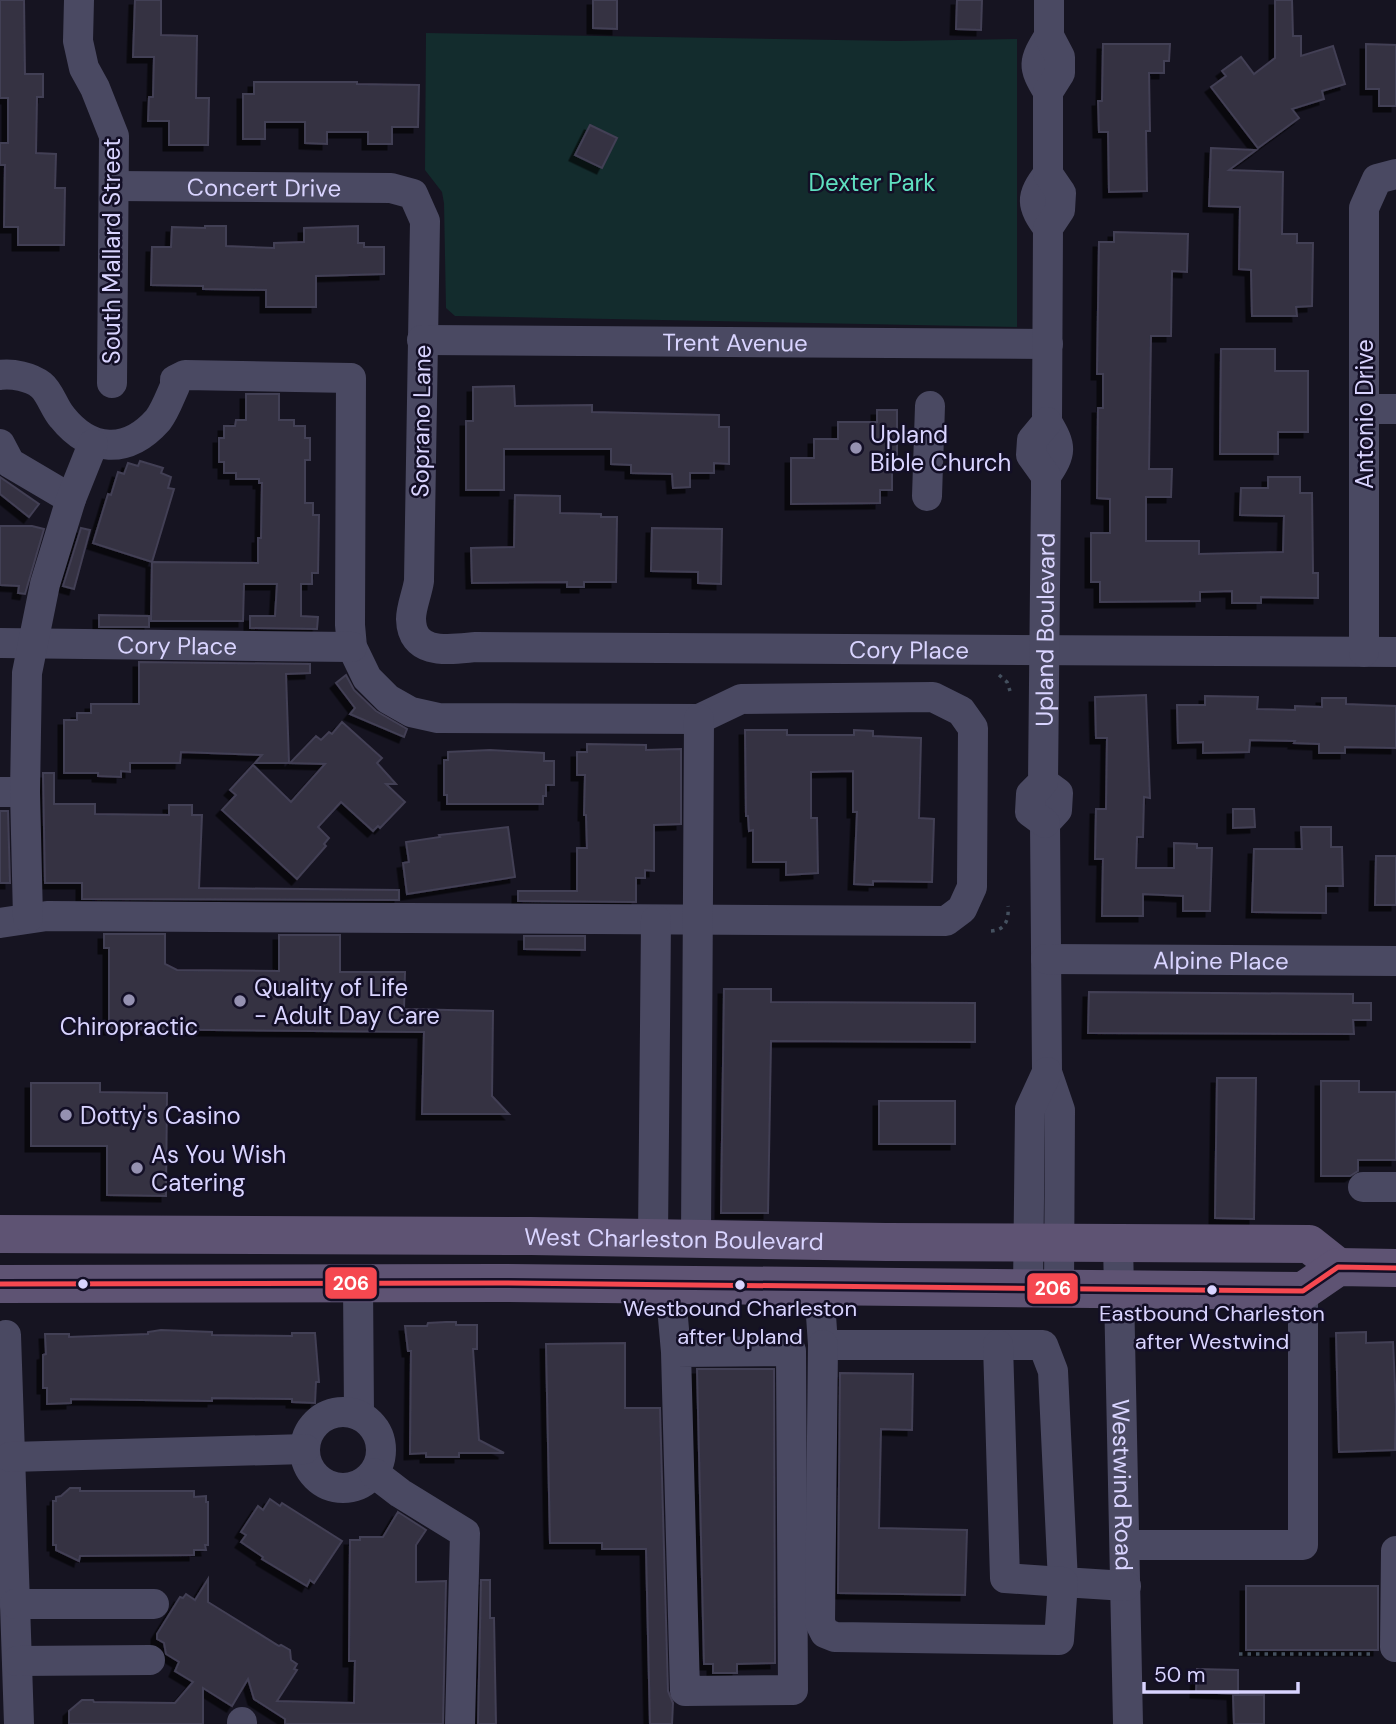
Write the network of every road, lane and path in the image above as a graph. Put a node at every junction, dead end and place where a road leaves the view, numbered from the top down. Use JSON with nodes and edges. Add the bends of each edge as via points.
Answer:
{"nodes":[{"id":1,"x":79,"y":0,"type":"edge"},
{"id":2,"x":1049,"y":0,"type":"edge"},
{"id":3,"x":1386,"y":177,"type":"edge"},
{"id":4,"x":114,"y":186,"type":"junction"},
{"id":5,"x":413,"y":194,"type":"joint"},
{"id":6,"x":422,"y":340,"type":"junction"},
{"id":7,"x":1048,"y":344,"type":"junction"},
{"id":8,"x":0,"y":375,"type":"edge"},
{"id":9,"x":112,"y":383,"type":"dead end"},
{"id":10,"x":930,"y":405,"type":"dead end"},
{"id":11,"x":1364,"y":409,"type":"junction"},
{"id":12,"x":1396,"y":409,"type":"edge"},
{"id":13,"x":93,"y":443,"type":"junction"},
{"id":14,"x":0,"y":444,"type":"edge"},
{"id":15,"x":928,"y":496,"type":"dead end"},
{"id":16,"x":71,"y":499,"type":"junction"},
{"id":17,"x":0,"y":643,"type":"edge"},
{"id":18,"x":34,"y":643,"type":"junction"},
{"id":19,"x":424,"y":644,"type":"joint"},
{"id":20,"x":352,"y":647,"type":"junction"},
{"id":21,"x":1045,"y":650,"type":"junction"},
{"id":22,"x":1364,"y":652,"type":"junction"},
{"id":23,"x":1396,"y":652,"type":"edge"},
{"id":24,"x":993,"y":673,"type":"dead end"},
{"id":25,"x":1010,"y":691,"type":"dead end"},
{"id":26,"x":699,"y":719,"type":"junction"},
{"id":27,"x":13,"y":792,"type":"edge"},
{"id":28,"x":1008,"y":906,"type":"dead end"},
{"id":29,"x":656,"y":920,"type":"junction"},
{"id":30,"x":14,"y":921,"type":"edge"},
{"id":31,"x":698,"y":921,"type":"junction"},
{"id":32,"x":991,"y":931,"type":"dead end"},
{"id":33,"x":1046,"y":959,"type":"junction"},
{"id":34,"x":1396,"y":961,"type":"edge"},
{"id":35,"x":657,"y":964,"type":"junction"},
{"id":36,"x":699,"y":964,"type":"junction"},
{"id":37,"x":1363,"y":1187,"type":"dead end"},
{"id":38,"x":1396,"y":1187,"type":"edge"},
{"id":39,"x":0,"y":1234,"type":"edge"},
{"id":40,"x":531,"y":1236,"type":"junction"},
{"id":41,"x":653,"y":1238,"type":"junction"},
{"id":42,"x":696,"y":1239,"type":"junction"},
{"id":43,"x":1043,"y":1243,"type":"junction"},
{"id":44,"x":1118,"y":1243,"type":"junction"},
{"id":45,"x":1338,"y":1267,"type":"junction"},
{"id":46,"x":1396,"y":1268,"type":"edge"},
{"id":47,"x":358,"y":1283,"type":"junction"},
{"id":48,"x":530,"y":1283,"type":"junction"},
{"id":49,"x":0,"y":1284,"type":"edge"},
{"id":50,"x":670,"y":1284,"type":"junction"},
{"id":51,"x":819,"y":1286,"type":"junction"},
{"id":52,"x":1044,"y":1289,"type":"junction"},
{"id":53,"x":1119,"y":1290,"type":"junction"},
{"id":54,"x":1303,"y":1291,"type":"junction"},
{"id":55,"x":6,"y":1335,"type":"dead end"},
{"id":56,"x":823,"y":1345,"type":"junction"},
{"id":57,"x":998,"y":1345,"type":"junction"},
{"id":58,"x":676,"y":1353,"type":"junction"},
{"id":59,"x":359,"y":1415,"type":"junction"},
{"id":60,"x":305,"y":1449,"type":"junction"},
{"id":61,"x":10,"y":1457,"type":"junction"},
{"id":62,"x":374,"y":1473,"type":"junction"},
{"id":63,"x":1125,"y":1545,"type":"junction"},
{"id":64,"x":1396,"y":1551,"type":"edge"},
{"id":65,"x":1063,"y":1582,"type":"junction"},
{"id":66,"x":1126,"y":1586,"type":"junction"},
{"id":67,"x":15,"y":1604,"type":"junction"},
{"id":68,"x":154,"y":1604,"type":"dead end"},
{"id":69,"x":1387,"y":1651,"type":"edge"},
{"id":70,"x":1239,"y":1654,"type":"dead end"},
{"id":71,"x":150,"y":1660,"type":"dead end"},
{"id":72,"x":17,"y":1661,"type":"junction"},
{"id":73,"x":19,"y":1724,"type":"edge"},
{"id":74,"x":460,"y":1724,"type":"edge"},
{"id":75,"x":1128,"y":1724,"type":"edge"}],
"edges":[{"from":1,"to":4,"type":"street","name":"South Mallard Street","via":[[78,41],[84,68],[114,136]]},
{"from":2,"to":7,"type":"street","name":"Upland Boulevard","via":[[1049,36],[1036,57],[1036,72],[1048,92],[1048,174],[1061,193],[1060,210],[1048,228]]},
{"from":3,"to":11,"type":"street","name":"Antonio Drive","via":[[1364,208]]},
{"from":4,"to":5,"type":"street","name":"Concert Drive","via":[[391,188]]},
{"from":4,"to":9,"type":"street","name":"South Mallard Street"},
{"from":5,"to":6,"type":"street","name":"Soprano Lane","via":[[425,221]]},
{"from":6,"to":7,"type":"street","name":"Trent Avenue"},
{"from":6,"to":19,"type":"street","name":"Soprano Lane","via":[[419,581],[411,622],[416,638]]},
{"from":7,"to":21,"type":"street","name":"Upland Boulevard","via":[[1047,422],[1058,442],[1058,457],[1046,476]]},
{"from":8,"to":13,"type":"street","via":[[24,376],[42,385],[60,415]]},
{"from":10,"to":15,"type":"street"},
{"from":11,"to":12,"type":"street"},
{"from":11,"to":22,"type":"street","name":"Antonio Drive"},
{"from":13,"to":16,"type":"street"},
{"from":13,"to":20,"type":"street","via":[[107,446],[135,439],[159,419],[175,380],[185,375],[351,378]]},
{"from":14,"to":16,"type":"street","via":[[10,463]]},
{"from":16,"to":18,"type":"street","via":[[45,584]]},
{"from":17,"to":18,"type":"street","name":"Cory Place"},
{"from":18,"to":20,"type":"street","name":"Cory Place"},
{"from":18,"to":27,"type":"street"},
{"from":19,"to":21,"type":"street","name":"Cory Place","via":[[449,650]]},
{"from":20,"to":26,"type":"street","via":[[367,678],[388,699],[411,712],[438,718]]},
{"from":21,"to":22,"type":"street","name":"Cory Place"},
{"from":21,"to":33,"type":"street","name":"Upland Boulevard","via":[[1043,782],[1031,794],[1030,812],[1045,823]]},
{"from":22,"to":23,"type":"street","name":"Cory Place"},
{"from":24,"to":25,"type":"path","via":[[1007,682]]},
{"from":26,"to":31,"type":"street"},
{"from":26,"to":31,"type":"street","via":[[741,699],[933,697],[961,711],[973,728],[972,887],[962,909],[946,921]]},
{"from":27,"to":30,"type":"street"},
{"from":28,"to":32,"type":"path","via":[[1004,926]]},
{"from":29,"to":30,"type":"street","via":[[47,916]]},
{"from":29,"to":31,"type":"street"},
{"from":29,"to":35,"type":"street"},
{"from":31,"to":36,"type":"street"},
{"from":33,"to":34,"type":"street","name":"Alpine Place"},
{"from":33,"to":43,"type":"street","name":"Upland Boulevard","via":[[1047,1072],[1060,1110]]},
{"from":35,"to":36,"type":"street"},
{"from":35,"to":41,"type":"street"},
{"from":36,"to":42,"type":"street"},
{"from":37,"to":38,"type":"street"},
{"from":39,"to":40,"type":"main road","name":"West Charleston Boulevard"},
{"from":40,"to":41,"type":"main road","name":"West Charleston Boulevard"},
{"from":40,"to":48,"type":"main road"},
{"from":41,"to":42,"type":"main road","name":"West Charleston Boulevard"},
{"from":42,"to":43,"type":"main road","name":"West Charleston Boulevard"},
{"from":43,"to":44,"type":"main road","name":"West Charleston Boulevard"},
{"from":43,"to":52,"type":"street","name":"Upland Boulevard"},
{"from":44,"to":45,"type":"main road","name":"West Charleston Boulevard","via":[[1310,1244]]},
{"from":44,"to":53,"type":"street","name":"Westwind Road"},
{"from":45,"to":46,"type":"main road"},
{"from":45,"to":54,"type":"main road"},
{"from":47,"to":48,"type":"main road","name":"West Charleston Boulevard"},
{"from":47,"to":49,"type":"main road","name":"West Charleston Boulevard"},
{"from":47,"to":59,"type":"street"},
{"from":48,"to":50,"type":"main road","name":"West Charleston Boulevard"},
{"from":50,"to":51,"type":"main road","name":"West Charleston Boulevard"},
{"from":50,"to":58,"type":"street"},
{"from":51,"to":52,"type":"main road","name":"West Charleston Boulevard"},
{"from":51,"to":56,"type":"street"},
{"from":52,"to":53,"type":"main road","name":"West Charleston Boulevard"},
{"from":53,"to":54,"type":"main road","name":"West Charleston Boulevard"},
{"from":53,"to":63,"type":"street","name":"Westwind Road"},
{"from":54,"to":63,"type":"street","via":[[1303,1545]]},
{"from":55,"to":61,"type":"street"},
{"from":56,"to":57,"type":"street"},
{"from":56,"to":65,"type":"street","via":[[820,1623],[825,1633],[835,1637],[1059,1640]]},
{"from":57,"to":65,"type":"street","via":[[1043,1345],[1053,1371]]},
{"from":57,"to":65,"type":"street","via":[[1004,1578]]},
{"from":58,"to":58,"type":"street","via":[[791,1352],[793,1690],[685,1691]]},
{"from":59,"to":60,"type":"street","via":[[347,1412],[323,1418],[308,1436]]},
{"from":59,"to":62,"type":"street","via":[[380,1441]]},
{"from":60,"to":61,"type":"street"},
{"from":60,"to":62,"type":"street","via":[[312,1472],[332,1486],[355,1486]]},
{"from":61,"to":67,"type":"street"},
{"from":62,"to":74,"type":"street","via":[[465,1534]]},
{"from":63,"to":66,"type":"street","name":"Westwind Road"},
{"from":64,"to":69,"type":"street"},
{"from":65,"to":66,"type":"street"},
{"from":66,"to":75,"type":"street","name":"Westwind Road"},
{"from":67,"to":68,"type":"street"},
{"from":67,"to":72,"type":"street"},
{"from":69,"to":70,"type":"path"},
{"from":71,"to":72,"type":"street"},
{"from":72,"to":73,"type":"street"}]}
